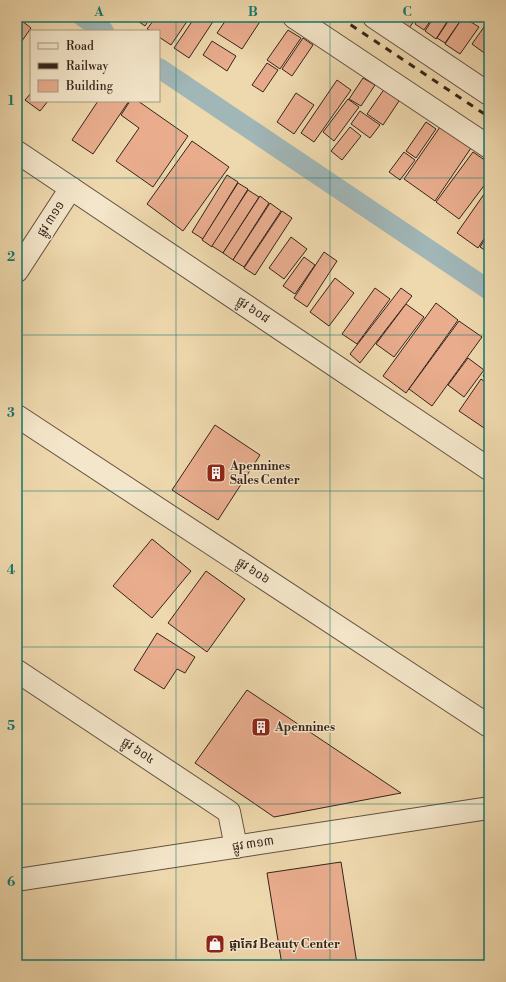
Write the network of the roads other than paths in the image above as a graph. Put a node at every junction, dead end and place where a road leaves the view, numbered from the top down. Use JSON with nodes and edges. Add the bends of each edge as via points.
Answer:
{"nodes":[{"id":1,"x":294,"y":17,"type":"edge"},
{"id":2,"x":386,"y":20,"type":"edge"},
{"id":3,"x":489,"y":94,"type":"edge"},
{"id":4,"x":489,"y":147,"type":"edge"},
{"id":5,"x":17,"y":152,"type":"edge"},
{"id":6,"x":71,"y":188,"type":"junction"},
{"id":7,"x":17,"y":270,"type":"edge"},
{"id":8,"x":17,"y":416,"type":"edge"},
{"id":9,"x":489,"y":469,"type":"edge"},
{"id":10,"x":17,"y":671,"type":"edge"},
{"id":11,"x":489,"y":726,"type":"edge"},
{"id":12,"x":489,"y":808,"type":"edge"},
{"id":13,"x":236,"y":847,"type":"junction"},
{"id":14,"x":17,"y":880,"type":"edge"}],
"edges":[{"from":1,"to":4,"type":"street"},
{"from":2,"to":3,"type":"street"},
{"from":5,"to":6,"type":"street","name":"ផ្លូវ ៦០៨"},
{"from":6,"to":7,"type":"street","name":"ផ្លូវ ៣១១"},
{"from":6,"to":9,"type":"street","name":"ផ្លូវ ៦០៨"},
{"from":8,"to":11,"type":"street","name":"ផ្លូវ ៦០៦"},
{"from":10,"to":13,"type":"street","name":"ផ្លូវ ៦០៤","via":[[229,812]]},
{"from":12,"to":13,"type":"street","name":"ផ្លូវ ៣១៣"},
{"from":13,"to":14,"type":"street","name":"ផ្លូវ ៣១៣"}]}
